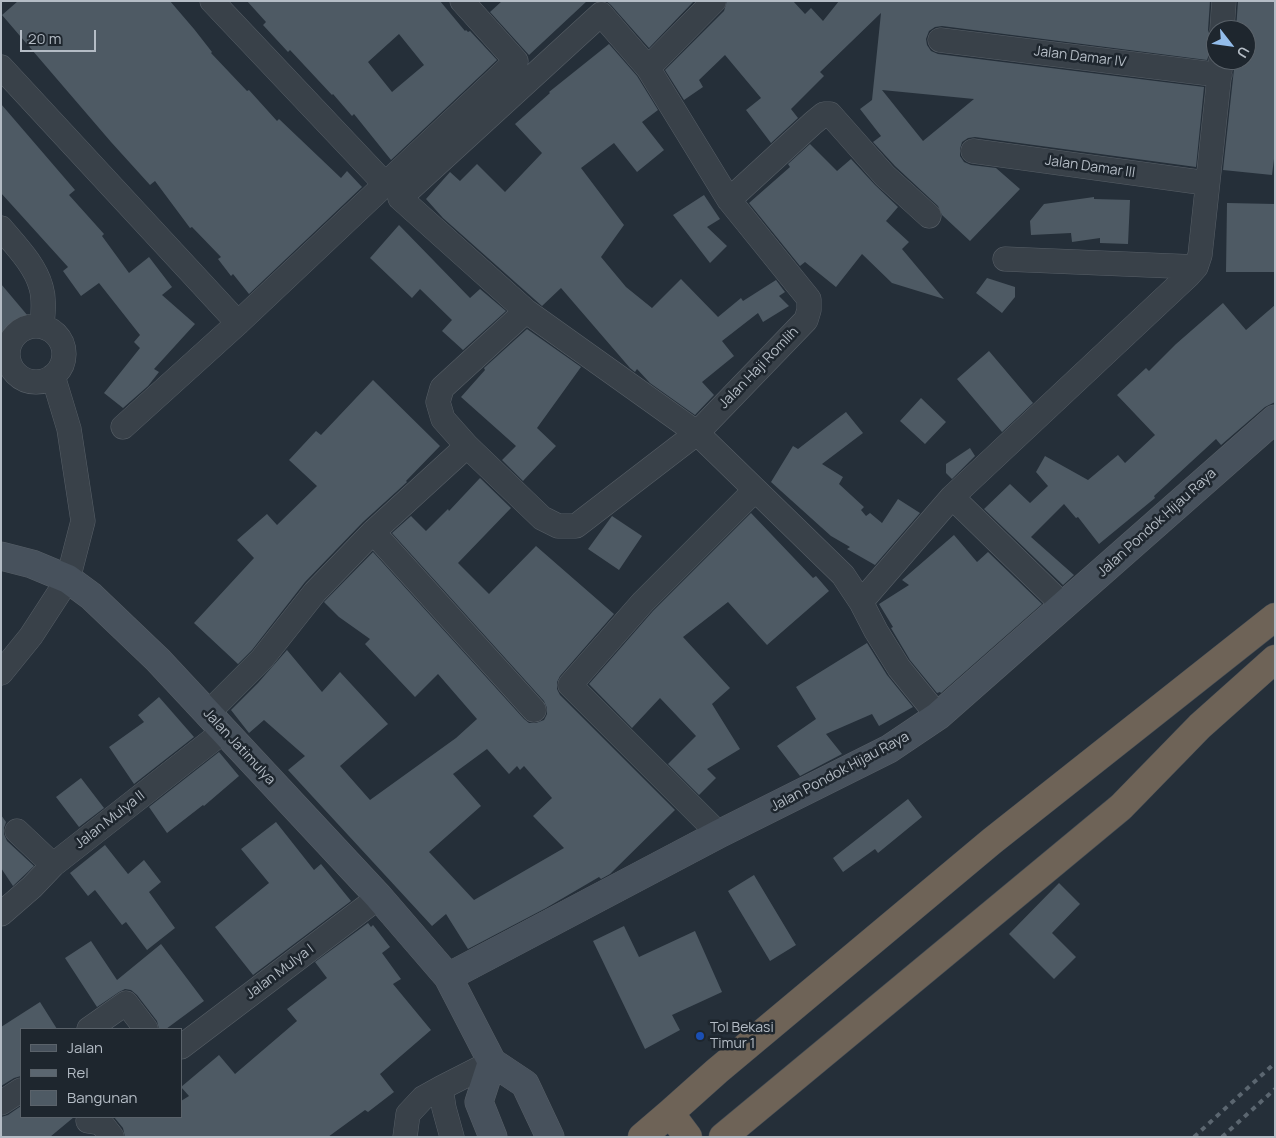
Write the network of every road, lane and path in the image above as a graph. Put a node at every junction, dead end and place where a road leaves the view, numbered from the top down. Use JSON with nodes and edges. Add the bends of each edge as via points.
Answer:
{"nodes":[{"id":1,"x":212,"y":1,"type":"edge"},
{"id":2,"x":462,"y":1,"type":"edge"},
{"id":3,"x":714,"y":1,"type":"edge"},
{"id":4,"x":1224,"y":1,"type":"edge"},
{"id":5,"x":595,"y":7,"type":"edge"},
{"id":6,"x":1223,"y":20,"type":"edge"},
{"id":7,"x":940,"y":40,"type":"dead end"},
{"id":8,"x":1206,"y":66,"type":"edge"},
{"id":9,"x":1,"y":67,"type":"edge"},
{"id":10,"x":648,"y":68,"type":"junction"},
{"id":11,"x":1220,"y":70,"type":"edge"},
{"id":12,"x":973,"y":151,"type":"dead end"},
{"id":13,"x":1206,"y":183,"type":"junction"},
{"id":14,"x":385,"y":184,"type":"junction"},
{"id":15,"x":729,"y":200,"type":"junction"},
{"id":16,"x":929,"y":216,"type":"dead end"},
{"id":17,"x":1,"y":228,"type":"edge"},
{"id":18,"x":1005,"y":259,"type":"dead end"},
{"id":19,"x":1196,"y":267,"type":"junction"},
{"id":20,"x":526,"y":311,"type":"junction"},
{"id":21,"x":238,"y":324,"type":"junction"},
{"id":22,"x":42,"y":326,"type":"junction"},
{"id":23,"x":5,"y":364,"type":"edge"},
{"id":24,"x":53,"y":376,"type":"junction"},
{"id":25,"x":1275,"y":418,"type":"edge"},
{"id":26,"x":122,"y":427,"type":"dead end"},
{"id":27,"x":697,"y":433,"type":"junction"},
{"id":28,"x":467,"y":446,"type":"junction"},
{"id":29,"x":755,"y":490,"type":"junction"},
{"id":30,"x":952,"y":498,"type":"junction"},
{"id":31,"x":372,"y":532,"type":"junction"},
{"id":32,"x":1,"y":556,"type":"edge"},
{"id":33,"x":68,"y":579,"type":"junction"},
{"id":34,"x":861,"y":602,"type":"junction"},
{"id":35,"x":1064,"y":606,"type":"junction"},
{"id":36,"x":1275,"y":617,"type":"edge"},
{"id":37,"x":1275,"y":659,"type":"edge"},
{"id":38,"x":1,"y":673,"type":"edge"},
{"id":39,"x":534,"y":710,"type":"dead end"},
{"id":40,"x":938,"y":716,"type":"junction"},
{"id":41,"x":216,"y":722,"type":"junction"},
{"id":42,"x":17,"y":831,"type":"dead end"},
{"id":43,"x":719,"y":834,"type":"junction"},
{"id":44,"x":52,"y":865,"type":"junction"},
{"id":45,"x":379,"y":897,"type":"junction"},
{"id":46,"x":1,"y":914,"type":"edge"},
{"id":47,"x":448,"y":977,"type":"junction"},
{"id":48,"x":90,"y":1028,"type":"edge"},
{"id":49,"x":145,"y":1028,"type":"edge"},
{"id":50,"x":182,"y":1046,"type":"edge"},
{"id":51,"x":492,"y":1062,"type":"junction"},
{"id":52,"x":441,"y":1088,"type":"junction"},
{"id":53,"x":20,"y":1091,"type":"edge"},
{"id":54,"x":1,"y":1103,"type":"edge"},
{"id":55,"x":670,"y":1114,"type":"junction"},
{"id":56,"x":88,"y":1122,"type":"dead end"},
{"id":57,"x":112,"y":1137,"type":"edge"},
{"id":58,"x":405,"y":1137,"type":"edge"},
{"id":59,"x":452,"y":1137,"type":"edge"},
{"id":60,"x":493,"y":1137,"type":"edge"},
{"id":61,"x":550,"y":1137,"type":"edge"},
{"id":62,"x":642,"y":1137,"type":"edge"},
{"id":63,"x":688,"y":1137,"type":"edge"},
{"id":64,"x":723,"y":1137,"type":"edge"}],
"edges":[{"from":1,"to":14,"type":"street"},
{"from":2,"to":14,"type":"street","via":[[516,61]]},
{"from":3,"to":10,"type":"street"},
{"from":4,"to":6,"type":"street"},
{"from":5,"to":10,"type":"street","name":"Jalan Haji Romlih"},
{"from":5,"to":20,"type":"street","via":[[400,198]]},
{"from":7,"to":8,"type":"street","name":"Jalan Damar IV"},
{"from":9,"to":21,"type":"street"},
{"from":10,"to":15,"type":"street","name":"Jalan Haji Romlih"},
{"from":11,"to":13,"type":"street"},
{"from":12,"to":13,"type":"street","name":"Jalan Damar III"},
{"from":13,"to":19,"type":"street","via":[[1200,255]]},
{"from":14,"to":21,"type":"street"},
{"from":15,"to":16,"type":"street","via":[[813,123],[824,114],[830,114],[885,176]]},
{"from":15,"to":27,"type":"street","name":"Jalan Haji Romlih","via":[[809,299],[809,310],[806,320]]},
{"from":17,"to":22,"type":"street","via":[[29,262],[41,286]]},
{"from":18,"to":19,"type":"street"},
{"from":19,"to":30,"type":"street"},
{"from":20,"to":27,"type":"street"},
{"from":20,"to":28,"type":"street","name":"Jalan Haji Romlih","via":[[442,388],[438,402],[443,419]]},
{"from":21,"to":26,"type":"street"},
{"from":22,"to":23,"type":"street","via":[[18,332],[11,342]]},
{"from":22,"to":24,"type":"street","via":[[59,338],[63,348],[64,358]]},
{"from":23,"to":24,"type":"street","via":[[23,379],[33,382]]},
{"from":24,"to":33,"type":"street","via":[[69,429],[83,521]]},
{"from":25,"to":35,"type":"street","name":"Jalan Pondok Hijau Raya"},
{"from":27,"to":28,"type":"street","name":"Jalan Haji Romlih","via":[[576,526],[558,526],[542,518]]},
{"from":27,"to":29,"type":"street"},
{"from":28,"to":31,"type":"street","name":"Jalan Mulya II"},
{"from":29,"to":34,"type":"street","via":[[843,575]]},
{"from":29,"to":43,"type":"street","via":[[642,602],[570,685]]},
{"from":30,"to":34,"type":"street"},
{"from":30,"to":35,"type":"street"},
{"from":31,"to":39,"type":"street"},
{"from":31,"to":41,"type":"street","name":"Jalan Mulya II","via":[[315,592]]},
{"from":32,"to":33,"type":"street","name":"Jalan Jatimulya"},
{"from":33,"to":38,"type":"street","via":[[31,636]]},
{"from":33,"to":41,"type":"street","name":"Jalan Jatimulya","via":[[158,660]]},
{"from":34,"to":40,"type":"street","via":[[900,668]]},
{"from":35,"to":40,"type":"street","name":"Jalan Pondok Hijau Raya"},
{"from":36,"to":55,"type":"highway","via":[[992,841],[724,1064]]},
{"from":37,"to":64,"type":"highway","via":[[1200,726],[1121,807]]},
{"from":40,"to":43,"type":"street","name":"Jalan Pondok Hijau Raya","via":[[889,749]]},
{"from":41,"to":44,"type":"street","name":"Jalan Mulya II"},
{"from":41,"to":45,"type":"street","name":"Jalan Jatimulya"},
{"from":42,"to":44,"type":"street"},
{"from":43,"to":47,"type":"street","name":"Jalan Pondok Hijau Raya"},
{"from":44,"to":46,"type":"street","name":"Jalan Mulya II"},
{"from":45,"to":47,"type":"street","name":"Jalan Jatimulya"},
{"from":45,"to":50,"type":"street","name":"Jalan Mulya I"},
{"from":47,"to":51,"type":"street","name":"Jalan Jatimulya"},
{"from":48,"to":49,"type":"street","via":[[126,1002]]},
{"from":51,"to":52,"type":"street"},
{"from":51,"to":60,"type":"street","via":[[479,1102]]},
{"from":51,"to":61,"type":"street","via":[[525,1084]]},
{"from":52,"to":58,"type":"street","via":[[422,1098],[408,1114]]},
{"from":52,"to":59,"type":"street"},
{"from":53,"to":54,"type":"street"},
{"from":55,"to":62,"type":"highway"},
{"from":55,"to":63,"type":"highway"},
{"from":56,"to":57,"type":"street","via":[[101,1123]]}]}
